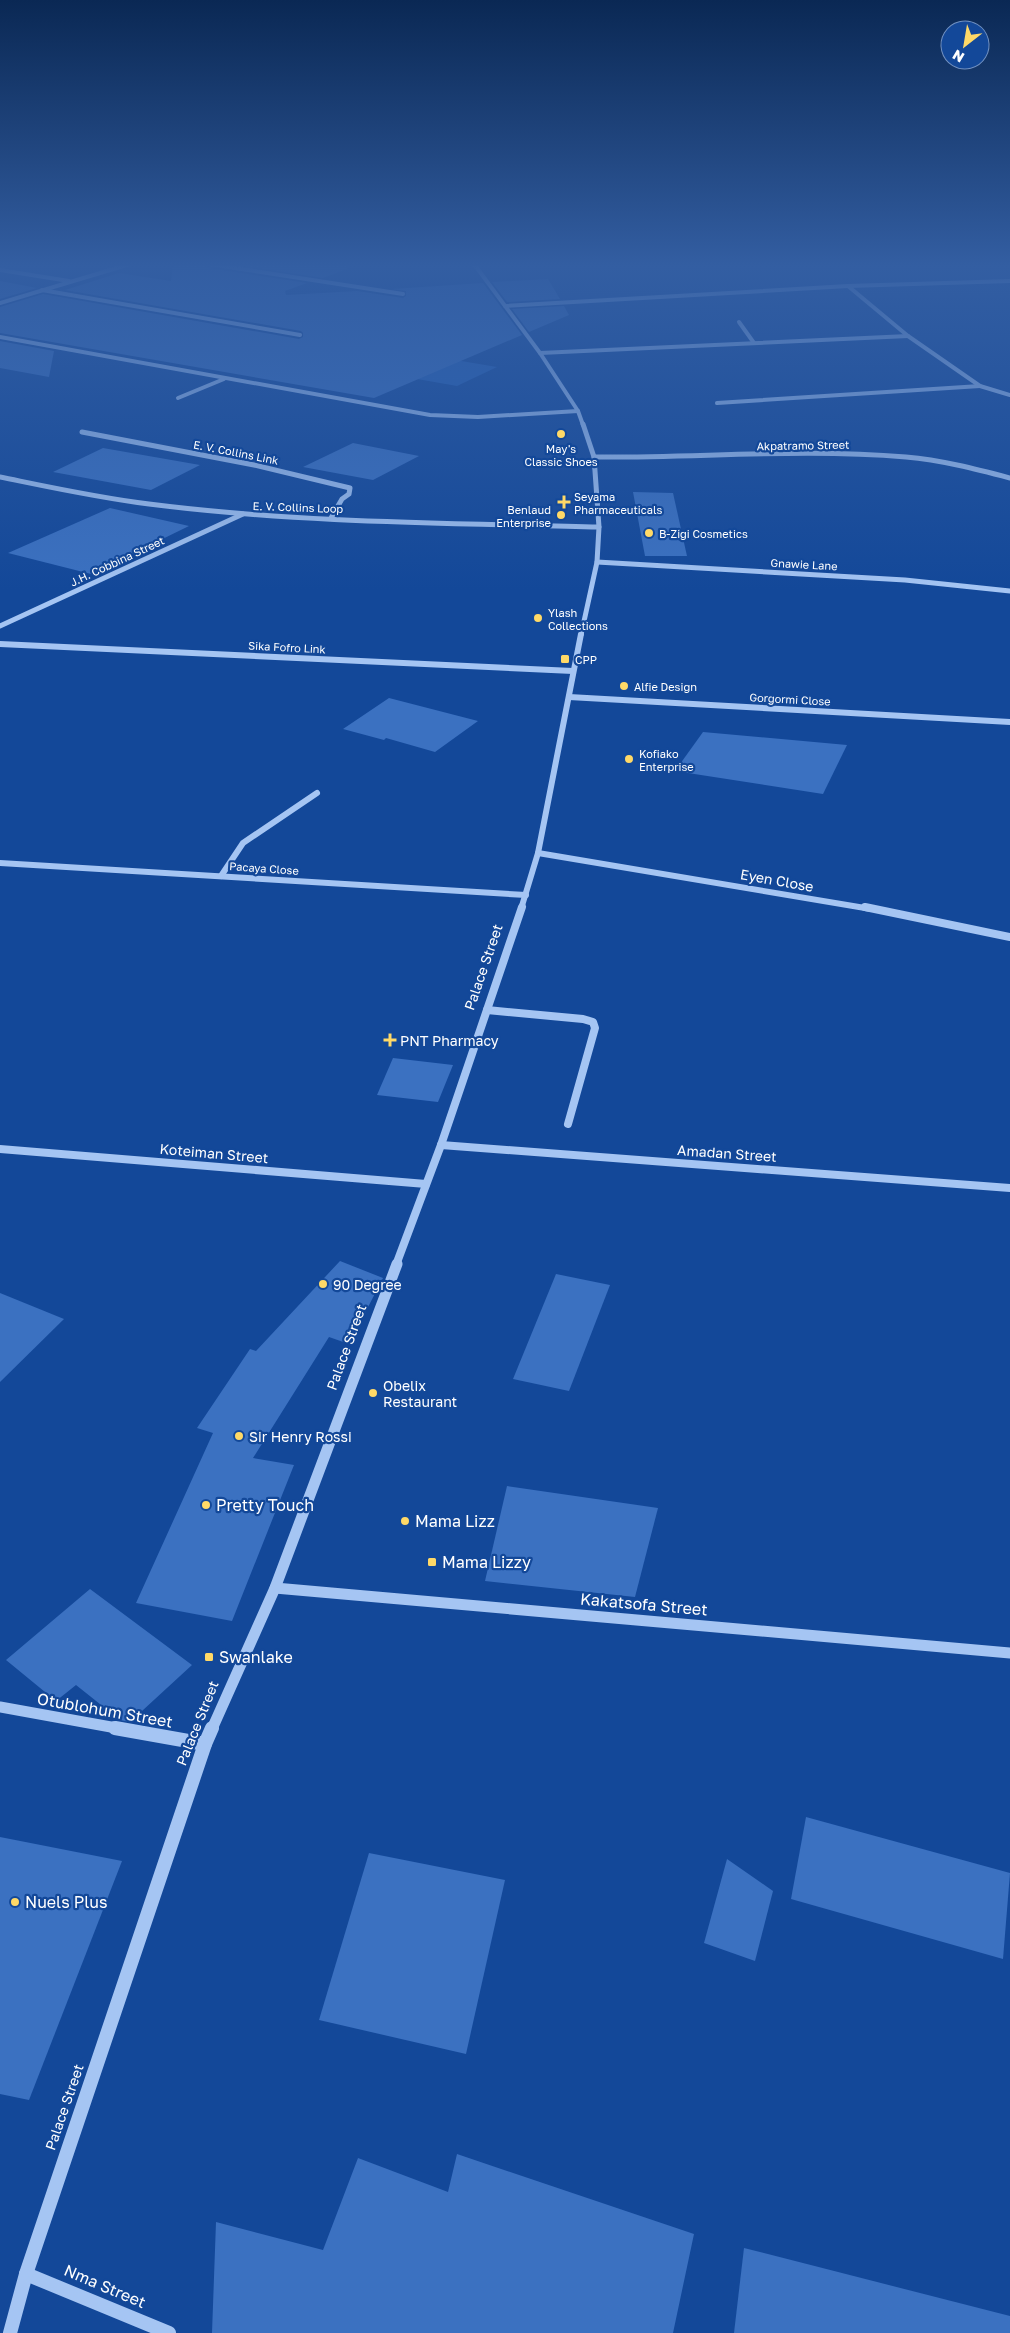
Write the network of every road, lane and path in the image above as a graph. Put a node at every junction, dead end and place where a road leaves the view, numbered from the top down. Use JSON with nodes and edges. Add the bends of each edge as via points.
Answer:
{"nodes":[{"id":1,"x":192,"y":373,"type":"edge"},
{"id":2,"x":553,"y":373,"type":"edge"},
{"id":3,"x":961,"y":373,"type":"edge"},
{"id":4,"x":225,"y":379,"type":"junction"},
{"id":5,"x":980,"y":386,"type":"junction"},
{"id":6,"x":1010,"y":395,"type":"edge"},
{"id":7,"x":178,"y":398,"type":"dead end"},
{"id":8,"x":717,"y":403,"type":"dead end"},
{"id":9,"x":578,"y":411,"type":"junction"},
{"id":10,"x":82,"y":432,"type":"dead end"},
{"id":11,"x":594,"y":457,"type":"junction"},
{"id":12,"x":0,"y":477,"type":"edge"},
{"id":13,"x":1010,"y":478,"type":"edge"},
{"id":14,"x":10,"y":480,"type":"junction"},
{"id":15,"x":0,"y":484,"type":"edge"},
{"id":16,"x":243,"y":514,"type":"junction"},
{"id":17,"x":331,"y":518,"type":"junction"},
{"id":18,"x":599,"y":527,"type":"junction"},
{"id":19,"x":597,"y":562,"type":"junction"},
{"id":20,"x":1010,"y":590,"type":"edge"},
{"id":21,"x":0,"y":626,"type":"edge"},
{"id":22,"x":0,"y":644,"type":"edge"},
{"id":23,"x":572,"y":671,"type":"junction"},
{"id":24,"x":569,"y":697,"type":"junction"},
{"id":25,"x":1010,"y":722,"type":"edge"},
{"id":26,"x":317,"y":793,"type":"dead end"},
{"id":27,"x":538,"y":853,"type":"junction"},
{"id":28,"x":0,"y":863,"type":"edge"},
{"id":29,"x":221,"y":876,"type":"junction"},
{"id":30,"x":526,"y":895,"type":"junction"},
{"id":31,"x":1010,"y":937,"type":"edge"},
{"id":32,"x":487,"y":1010,"type":"junction"},
{"id":33,"x":568,"y":1124,"type":"dead end"},
{"id":34,"x":441,"y":1146,"type":"junction"},
{"id":35,"x":0,"y":1150,"type":"edge"},
{"id":36,"x":426,"y":1184,"type":"junction"},
{"id":37,"x":1010,"y":1188,"type":"edge"},
{"id":38,"x":275,"y":1588,"type":"junction"},
{"id":39,"x":1010,"y":1653,"type":"edge"},
{"id":40,"x":0,"y":1707,"type":"edge"},
{"id":41,"x":205,"y":1744,"type":"junction"},
{"id":42,"x":26,"y":2274,"type":"junction"},
{"id":43,"x":10,"y":2333,"type":"edge"},
{"id":44,"x":169,"y":2333,"type":"edge"}],
"edges":[{"from":1,"to":4,"type":"street"},
{"from":2,"to":9,"type":"street","name":"Palace Street"},
{"from":3,"to":5,"type":"street"},
{"from":4,"to":7,"type":"street"},
{"from":4,"to":9,"type":"street","via":[[430,415],[478,417]]},
{"from":5,"to":6,"type":"street"},
{"from":5,"to":8,"type":"street"},
{"from":9,"to":11,"type":"street","name":"Palace Street"},
{"from":10,"to":17,"type":"street","name":"E. V. Collins Link","via":[[254,465],[350,488]]},
{"from":11,"to":13,"type":"street","name":"Akpatramo Street","via":[[848,452],[953,464]]},
{"from":11,"to":18,"type":"street","name":"Palace Street"},
{"from":12,"to":14,"type":"street","name":"E. V. Collins Loop"},
{"from":14,"to":15,"type":"street"},
{"from":14,"to":16,"type":"street","name":"E. V. Collins Loop","via":[[107,500]]},
{"from":16,"to":17,"type":"street","name":"E. V. Collins Loop"},
{"from":16,"to":21,"type":"street","name":"J.H. Cobbina Street"},
{"from":17,"to":18,"type":"street","name":"E. V. Collins Loop"},
{"from":18,"to":19,"type":"street","name":"Palace Street"},
{"from":19,"to":20,"type":"street","name":"Gnawie Lane","via":[[905,580]]},
{"from":19,"to":23,"type":"street","name":"Palace Street"},
{"from":22,"to":23,"type":"street","name":"Sika Fofro Link"},
{"from":23,"to":24,"type":"street","name":"Palace Street"},
{"from":24,"to":25,"type":"street","name":"Gorgormi Close"},
{"from":24,"to":27,"type":"street","name":"Palace Street"},
{"from":26,"to":29,"type":"street","via":[[244,843]]},
{"from":27,"to":30,"type":"street","name":"Palace Street"},
{"from":27,"to":31,"type":"street","name":"Eyen Close","via":[[814,899]]},
{"from":28,"to":29,"type":"street","name":"Pacaya Close"},
{"from":29,"to":30,"type":"street","name":"Pacaya Close"},
{"from":30,"to":32,"type":"street","name":"Palace Street"},
{"from":32,"to":33,"type":"street","via":[[593,1022],[595,1028]]},
{"from":32,"to":34,"type":"street","name":"Palace Street"},
{"from":34,"to":36,"type":"street","name":"Palace Street"},
{"from":34,"to":37,"type":"street","name":"Amadan Street"},
{"from":35,"to":36,"type":"street","name":"Koteiman Street"},
{"from":36,"to":38,"type":"street","name":"Palace Street"},
{"from":38,"to":39,"type":"street","name":"Kakatsofa Street"},
{"from":38,"to":41,"type":"street","name":"Palace Street"},
{"from":40,"to":41,"type":"street","name":"Otublohum Street"},
{"from":41,"to":42,"type":"street","name":"Palace Street"},
{"from":42,"to":43,"type":"street","name":"Palace Street"},
{"from":42,"to":44,"type":"street","name":"Nma Street"}]}
